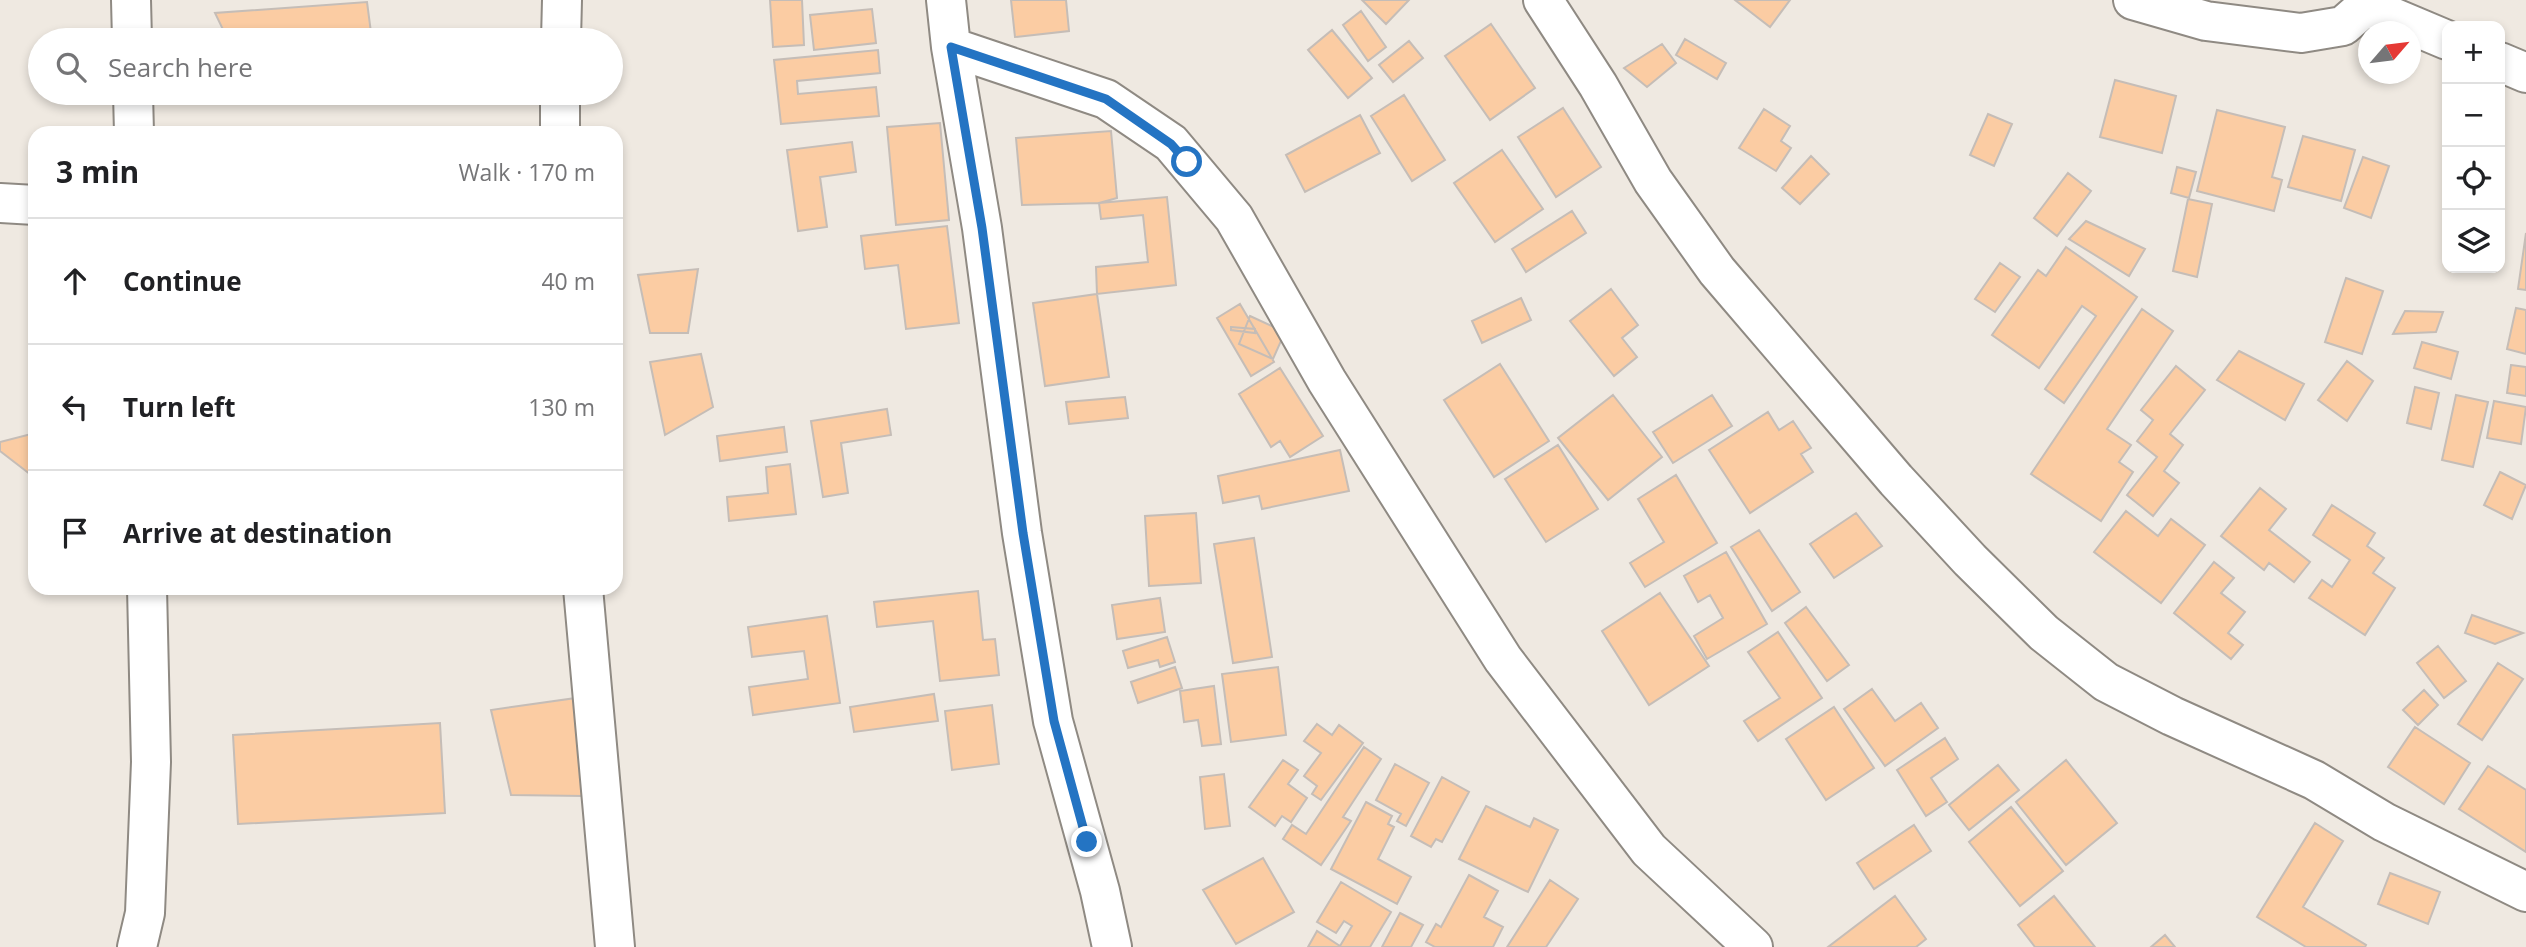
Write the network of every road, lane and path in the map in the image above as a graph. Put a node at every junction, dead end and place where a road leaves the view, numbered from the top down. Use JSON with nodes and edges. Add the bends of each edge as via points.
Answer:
{"nodes":[{"id":1,"x":131,"y":0,"type":"edge"},
{"id":2,"x":562,"y":0,"type":"edge"},
{"id":3,"x":946,"y":0,"type":"edge"},
{"id":4,"x":1543,"y":0,"type":"edge"},
{"id":5,"x":2133,"y":0,"type":"edge"},
{"id":6,"x":2370,"y":3,"type":"edge"},
{"id":7,"x":132,"y":28,"type":"edge"},
{"id":8,"x":561,"y":28,"type":"edge"},
{"id":9,"x":2442,"y":38,"type":"edge"},
{"id":10,"x":951,"y":47,"type":"junction"},
{"id":11,"x":2505,"y":64,"type":"edge"},
{"id":12,"x":2526,"y":73,"type":"edge"},
{"id":13,"x":133,"y":105,"type":"edge"},
{"id":14,"x":560,"y":105,"type":"edge"},
{"id":15,"x":134,"y":126,"type":"edge"},
{"id":16,"x":560,"y":126,"type":"edge"},
{"id":17,"x":0,"y":203,"type":"edge"},
{"id":18,"x":28,"y":205,"type":"edge"},
{"id":19,"x":147,"y":595,"type":"edge"},
{"id":20,"x":584,"y":595,"type":"edge"},
{"id":21,"x":2526,"y":892,"type":"edge"},
{"id":22,"x":137,"y":947,"type":"edge"},
{"id":23,"x":615,"y":947,"type":"edge"},
{"id":24,"x":1112,"y":947,"type":"edge"},
{"id":25,"x":1753,"y":947,"type":"edge"}],
"edges":[{"from":1,"to":7,"type":"street"},
{"from":2,"to":8,"type":"street"},
{"from":3,"to":10,"type":"street"},
{"from":4,"to":21,"type":"street","via":[[1653,181],[1717,271],[1896,480],[2044,633],[2106,682],[2314,780],[2384,822]]},
{"from":5,"to":6,"type":"street","via":[[2206,21],[2301,33],[2343,26]]},
{"from":6,"to":9,"type":"street"},
{"from":10,"to":24,"type":"street","via":[[1054,721]]},
{"from":10,"to":25,"type":"street","via":[[1106,99],[1171,144],[1234,218],[1328,381],[1503,659],[1649,850]]},
{"from":11,"to":12,"type":"street"},
{"from":13,"to":15,"type":"street"},
{"from":14,"to":16,"type":"street"},
{"from":17,"to":18,"type":"street"},
{"from":19,"to":22,"type":"street","via":[[151,762],[145,913]]},
{"from":20,"to":23,"type":"street"}]}
